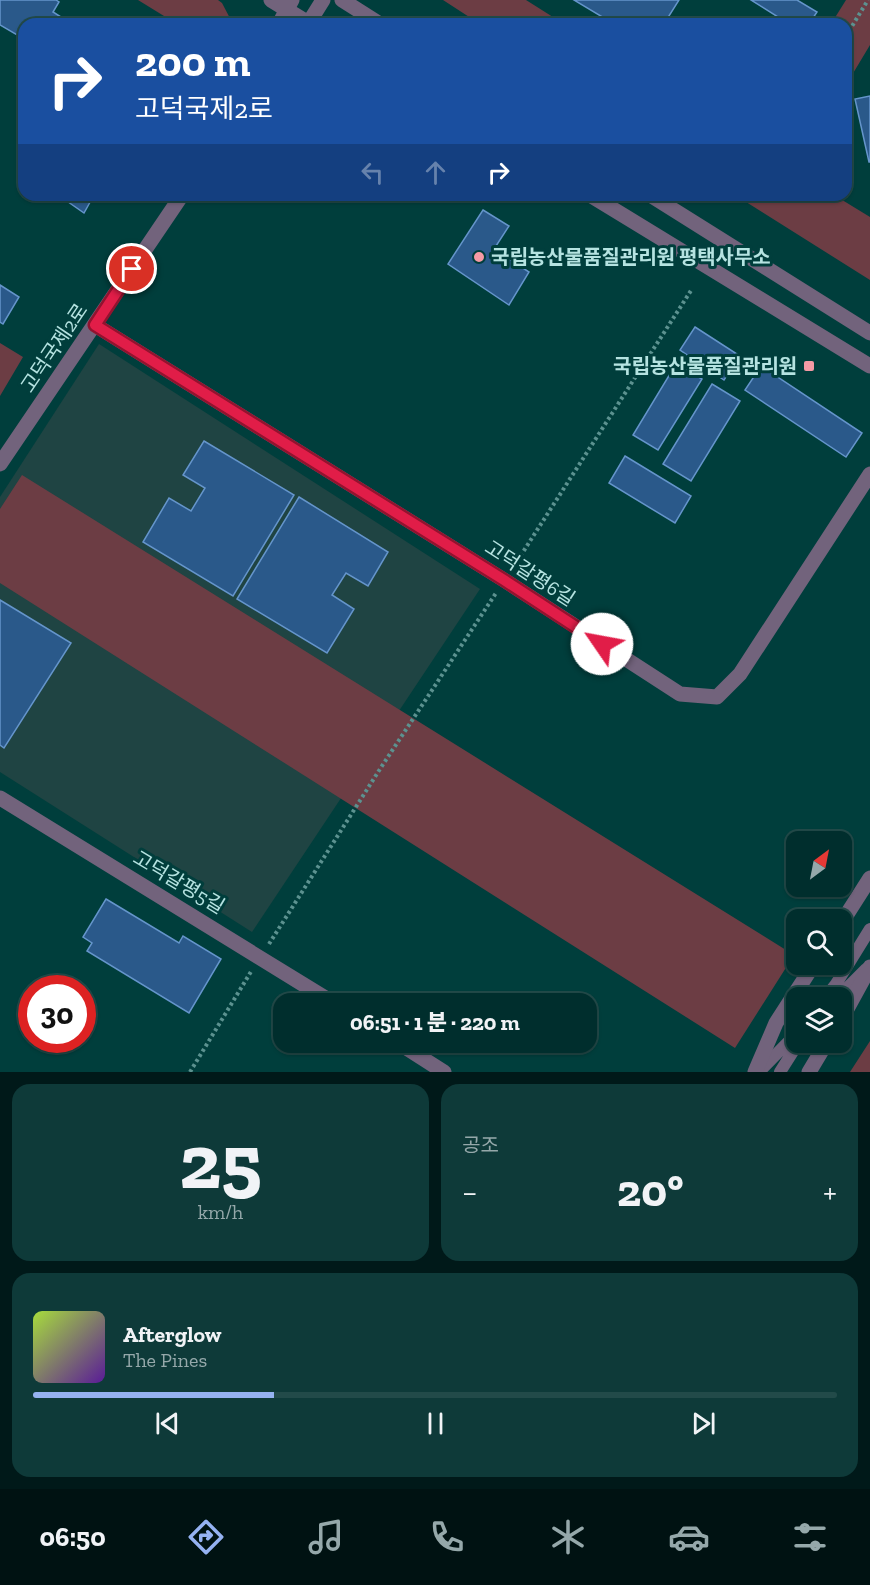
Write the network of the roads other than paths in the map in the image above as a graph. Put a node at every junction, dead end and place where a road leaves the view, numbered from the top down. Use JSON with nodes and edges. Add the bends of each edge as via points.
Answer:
{"nodes":[{"id":1,"x":271,"y":0,"type":"edge"},
{"id":2,"x":323,"y":0,"type":"edge"},
{"id":3,"x":342,"y":0,"type":"edge"},
{"id":4,"x":289,"y":5,"type":"edge"},
{"id":5,"x":303,"y":18,"type":"edge"},
{"id":6,"x":312,"y":18,"type":"edge"},
{"id":7,"x":370,"y":18,"type":"edge"},
{"id":8,"x":178,"y":201,"type":"edge"},
{"id":9,"x":600,"y":201,"type":"edge"},
{"id":10,"x":660,"y":201,"type":"edge"},
{"id":11,"x":95,"y":325,"type":"junction"},
{"id":12,"x":870,"y":333,"type":"edge"},
{"id":13,"x":870,"y":366,"type":"edge"},
{"id":14,"x":0,"y":464,"type":"edge"},
{"id":15,"x":870,"y":474,"type":"edge"},
{"id":16,"x":0,"y":798,"type":"edge"},
{"id":17,"x":870,"y":878,"type":"edge"},
{"id":18,"x":850,"y":909,"type":"edge"},
{"id":19,"x":870,"y":929,"type":"edge"},
{"id":20,"x":870,"y":966,"type":"edge"},
{"id":21,"x":807,"y":975,"type":"edge"},
{"id":22,"x":832,"y":987,"type":"edge"},
{"id":23,"x":848,"y":987,"type":"edge"},
{"id":24,"x":317,"y":993,"type":"edge"},
{"id":25,"x":852,"y":999,"type":"edge"},
{"id":26,"x":786,"y":1045,"type":"edge"},
{"id":27,"x":414,"y":1053,"type":"edge"},
{"id":28,"x":792,"y":1053,"type":"edge"},
{"id":29,"x":820,"y":1053,"type":"edge"},
{"id":30,"x":775,"y":1057,"type":"junction"},
{"id":31,"x":444,"y":1072,"type":"edge"},
{"id":32,"x":757,"y":1072,"type":"edge"},
{"id":33,"x":766,"y":1072,"type":"edge"},
{"id":34,"x":780,"y":1072,"type":"edge"},
{"id":35,"x":809,"y":1072,"type":"edge"}],
"edges":[{"from":1,"to":4,"type":"street"},
{"from":2,"to":6,"type":"street"},
{"from":3,"to":7,"type":"street"},
{"from":4,"to":5,"type":"street"},
{"from":8,"to":11,"type":"street","name":"고덕국제2로"},
{"from":9,"to":13,"type":"street"},
{"from":10,"to":12,"type":"street"},
{"from":11,"to":14,"type":"street","name":"고덕국제2로"},
{"from":11,"to":15,"type":"street","name":"고덕갈평6길","via":[[680,694],[717,697],[740,674]]},
{"from":16,"to":24,"type":"street","name":"고덕갈평5길"},
{"from":17,"to":18,"type":"street"},
{"from":19,"to":22,"type":"lane"},
{"from":20,"to":23,"type":"lane"},
{"from":20,"to":25,"type":"street"},
{"from":21,"to":32,"type":"street","via":[[776,1023]]},
{"from":26,"to":30,"type":"lane"},
{"from":27,"to":31,"type":"street"},
{"from":28,"to":34,"type":"lane"},
{"from":29,"to":35,"type":"street"},
{"from":30,"to":32,"type":"lane"},
{"from":30,"to":33,"type":"lane"}]}
